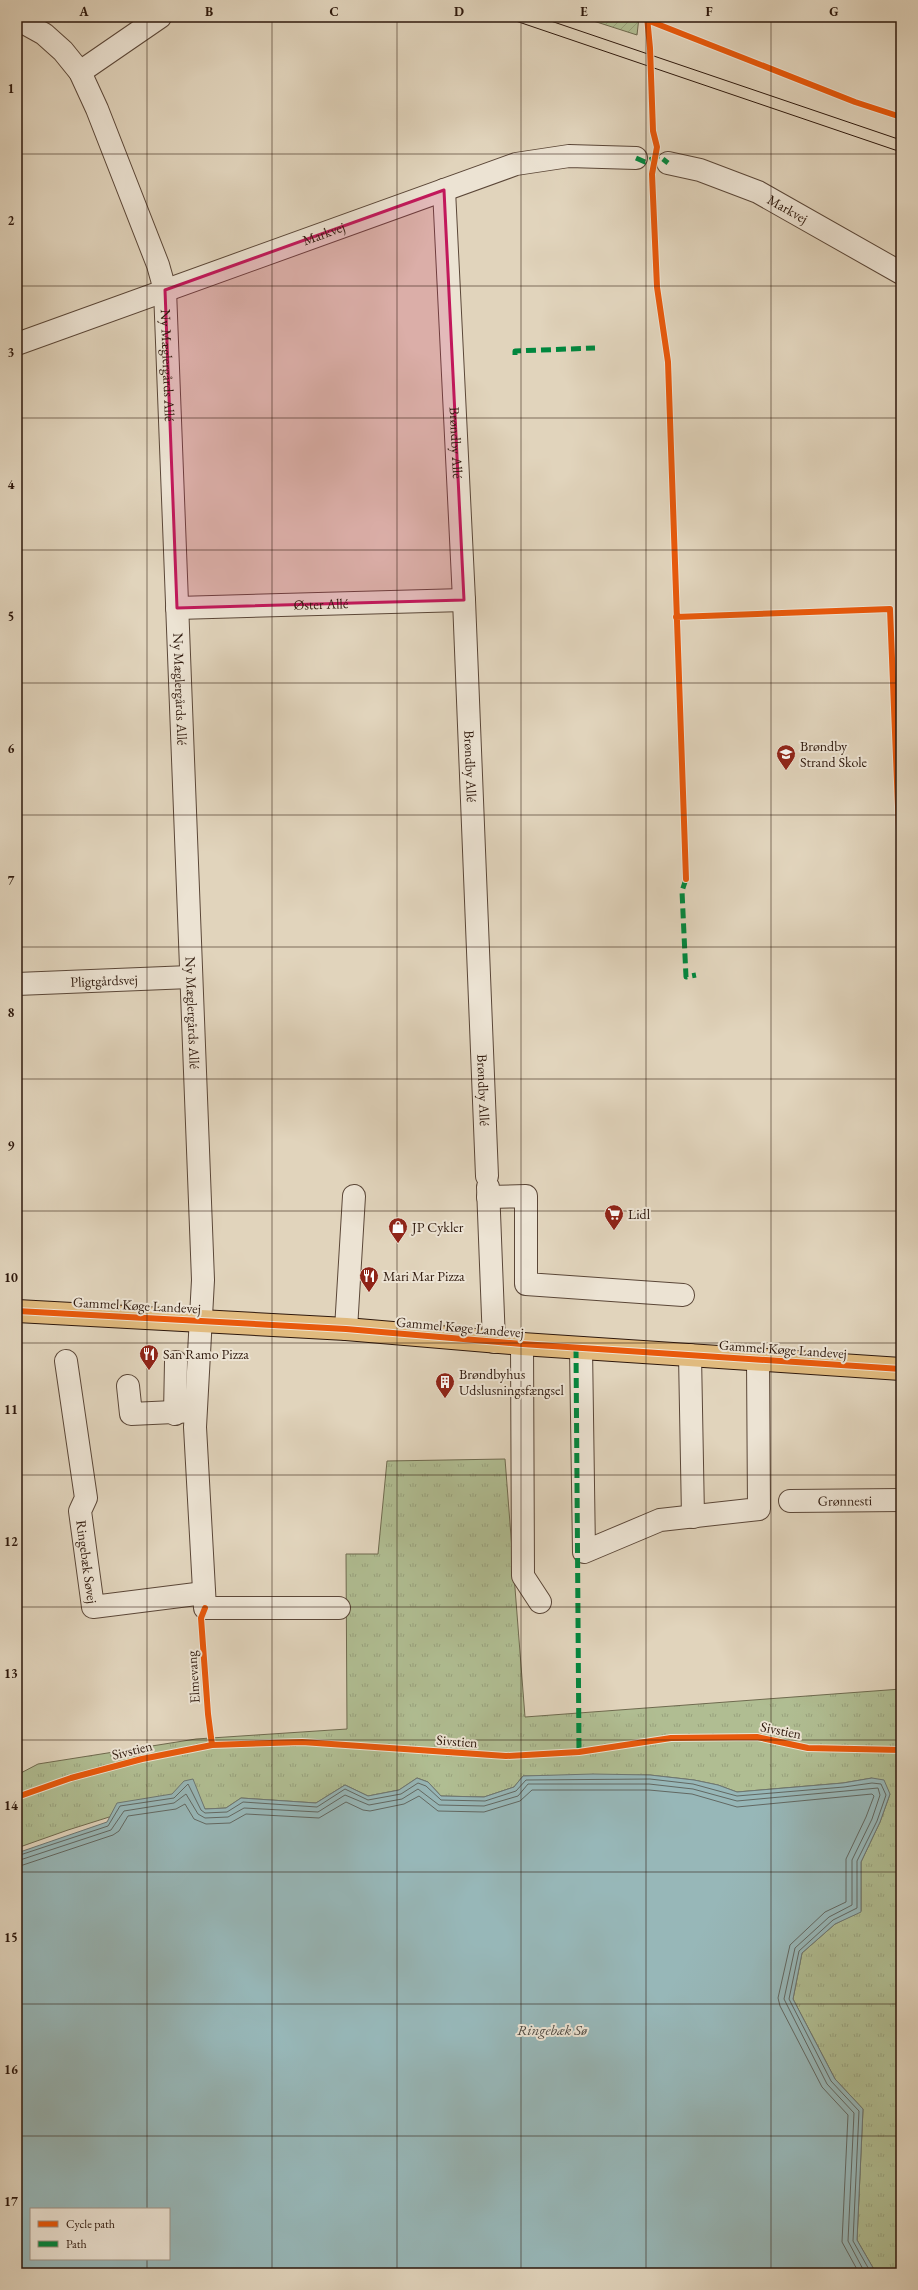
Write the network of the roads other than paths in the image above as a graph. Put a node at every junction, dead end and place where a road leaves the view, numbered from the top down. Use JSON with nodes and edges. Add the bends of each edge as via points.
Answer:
{"nodes":[{"id":1,"x":160,"y":17,"type":"edge"},
{"id":2,"x":17,"y":19,"type":"edge"},
{"id":3,"x":80,"y":72,"type":"junction"},
{"id":4,"x":636,"y":158,"type":"dead end"},
{"id":5,"x":668,"y":163,"type":"dead end"},
{"id":6,"x":444,"y":190,"type":"junction"},
{"id":7,"x":901,"y":273,"type":"edge"},
{"id":8,"x":165,"y":290,"type":"junction"},
{"id":9,"x":17,"y":344,"type":"edge"},
{"id":10,"x":464,"y":600,"type":"junction"},
{"id":11,"x":177,"y":608,"type":"junction"},
{"id":12,"x":190,"y":977,"type":"junction"},
{"id":13,"x":17,"y":984,"type":"edge"},
{"id":14,"x":488,"y":1186,"type":"junction"},
{"id":15,"x":354,"y":1196,"type":"dead end"},
{"id":16,"x":683,"y":1295,"type":"dead end"},
{"id":17,"x":17,"y":1311,"type":"edge"},
{"id":18,"x":200,"y":1321,"type":"junction"},
{"id":19,"x":346,"y":1329,"type":"junction"},
{"id":20,"x":494,"y":1342,"type":"junction"},
{"id":21,"x":522,"y":1344,"type":"junction"},
{"id":22,"x":581,"y":1348,"type":"junction"},
{"id":23,"x":690,"y":1355,"type":"junction"},
{"id":24,"x":758,"y":1360,"type":"junction"},
{"id":25,"x":66,"y":1361,"type":"dead end"},
{"id":26,"x":176,"y":1362,"type":"dead end"},
{"id":27,"x":901,"y":1369,"type":"edge"},
{"id":28,"x":128,"y":1386,"type":"dead end"},
{"id":29,"x":185,"y":1412,"type":"junction"},
{"id":30,"x":901,"y":1500,"type":"edge"},
{"id":31,"x":790,"y":1501,"type":"dead end"},
{"id":32,"x":693,"y":1517,"type":"junction"},
{"id":33,"x":204,"y":1593,"type":"junction"},
{"id":34,"x":540,"y":1602,"type":"dead end"},
{"id":35,"x":339,"y":1608,"type":"dead end"}],
"edges":[{"from":1,"to":3,"type":"street"},
{"from":2,"to":3,"type":"street","name":"Ny Mæglergårds Allé","via":[[44,34],[64,51]]},
{"from":3,"to":8,"type":"street","name":"Ny Mæglergårds Allé","via":[[158,265]]},
{"from":4,"to":6,"type":"street","name":"Markvej","via":[[569,156],[516,164]]},
{"from":5,"to":7,"type":"street","name":"Markvej","via":[[700,170],[758,192]]},
{"from":6,"to":8,"type":"street","name":"Markvej"},
{"from":6,"to":10,"type":"street","name":"Brøndby Allé"},
{"from":8,"to":9,"type":"street","name":"Markvej"},
{"from":8,"to":11,"type":"street","name":"Ny Mæglergårds Allé"},
{"from":10,"to":11,"type":"street","name":"Øster Allé","via":[[320,602]]},
{"from":10,"to":14,"type":"street","name":"Brøndby Allé"},
{"from":11,"to":12,"type":"street","name":"Ny Mæglergårds Allé"},
{"from":12,"to":13,"type":"street","name":"Pligtgårdsvej"},
{"from":12,"to":18,"type":"street","name":"Ny Mæglergårds Allé","via":[[202,1280]]},
{"from":14,"to":16,"type":"street","via":[[526,1196],[526,1284]]},
{"from":14,"to":20,"type":"street","name":"Brøndby Allé"},
{"from":15,"to":19,"type":"street"},
{"from":17,"to":18,"type":"main road","name":"Gammel Køge Landevej"},
{"from":18,"to":19,"type":"main road","name":"Gammel Køge Landevej"},
{"from":18,"to":29,"type":"street"},
{"from":19,"to":20,"type":"main road","name":"Gammel Køge Landevej"},
{"from":20,"to":21,"type":"main road","name":"Gammel Køge Landevej"},
{"from":21,"to":22,"type":"main road","name":"Gammel Køge Landevej"},
{"from":21,"to":34,"type":"street","via":[[523,1576]]},
{"from":22,"to":23,"type":"main road","name":"Gammel Køge Landevej"},
{"from":22,"to":32,"type":"street","via":[[584,1552],[660,1520]]},
{"from":23,"to":24,"type":"main road","name":"Gammel Køge Landevej"},
{"from":23,"to":32,"type":"street"},
{"from":24,"to":27,"type":"main road","name":"Gammel Køge Landevej"},
{"from":24,"to":32,"type":"street","via":[[759,1509]]},
{"from":25,"to":33,"type":"street","name":"Ringebæk Søvej","via":[[86,1498],[80,1510],[93,1607]]},
{"from":26,"to":29,"type":"street"},
{"from":28,"to":29,"type":"street","via":[[131,1414]]},
{"from":29,"to":33,"type":"street","via":[[197,1498]]},
{"from":30,"to":31,"type":"street","name":"Grønnesti"},
{"from":33,"to":35,"type":"street","via":[[205,1608]]}]}
